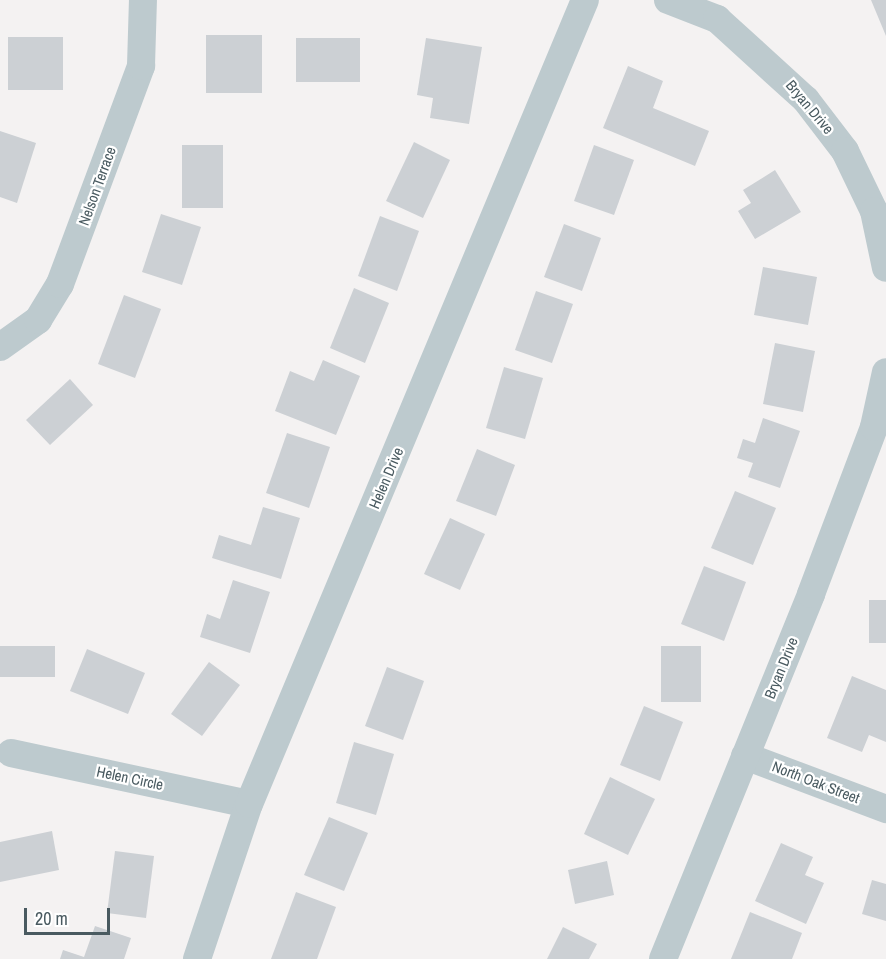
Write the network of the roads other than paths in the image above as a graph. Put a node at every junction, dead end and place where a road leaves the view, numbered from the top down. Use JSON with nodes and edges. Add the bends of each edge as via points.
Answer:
{"nodes":[{"id":1,"x":143,"y":0,"type":"edge"},
{"id":2,"x":585,"y":0,"type":"edge"},
{"id":3,"x":668,"y":0,"type":"edge"},
{"id":4,"x":886,"y":268,"type":"edge"},
{"id":5,"x":0,"y":347,"type":"edge"},
{"id":6,"x":886,"y":372,"type":"edge"},
{"id":7,"x":11,"y":753,"type":"dead end"},
{"id":8,"x":746,"y":756,"type":"junction"},
{"id":9,"x":249,"y":804,"type":"junction"},
{"id":10,"x":886,"y":809,"type":"edge"},
{"id":11,"x":197,"y":959,"type":"edge"},
{"id":12,"x":663,"y":959,"type":"edge"}],
"edges":[{"from":1,"to":5,"type":"street","name":"Nelson Terrace","via":[[141,66],[60,284],[38,320]]},
{"from":2,"to":9,"type":"street","name":"Helen Drive"},
{"from":3,"to":4,"type":"street","name":"Bryan Drive","via":[[717,19],[806,100],[845,151],[874,211]]},
{"from":6,"to":8,"type":"street","name":"Bryan Drive","via":[[874,427]]},
{"from":7,"to":9,"type":"street","name":"Helen Circle"},
{"from":8,"to":10,"type":"street","name":"North Oak Street"},
{"from":8,"to":12,"type":"street","name":"Bryan Drive"},
{"from":9,"to":11,"type":"street","name":"Helen Drive"}]}
